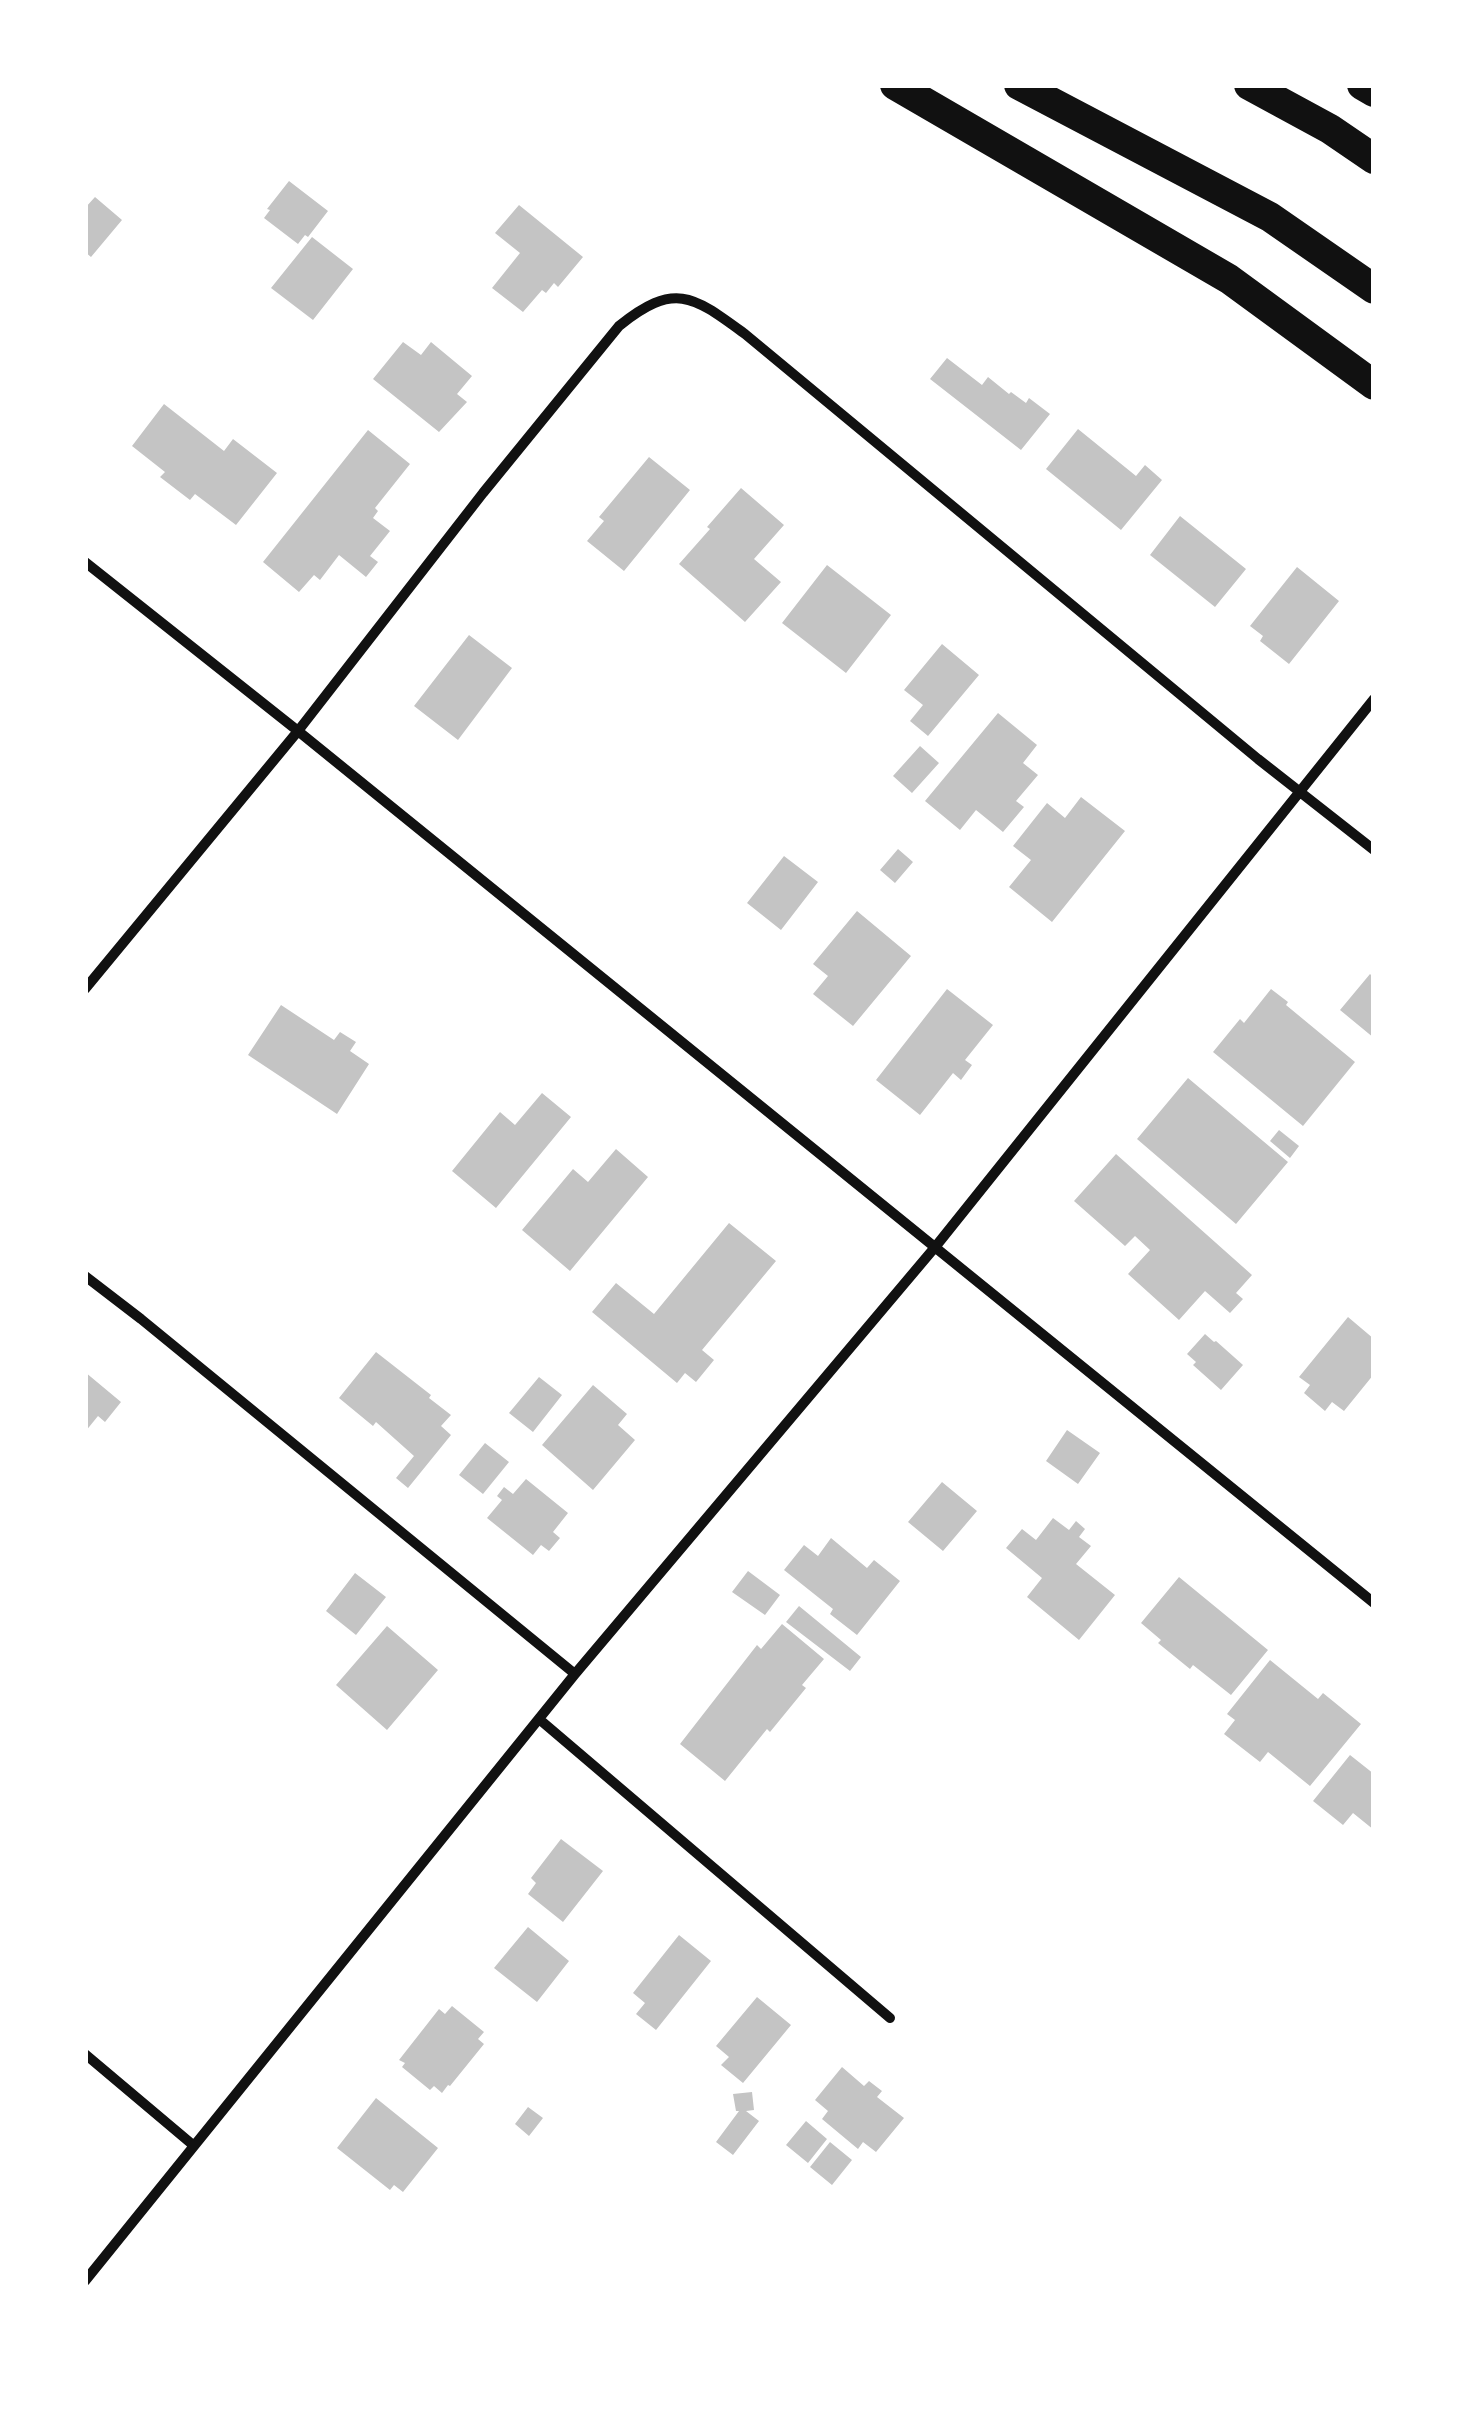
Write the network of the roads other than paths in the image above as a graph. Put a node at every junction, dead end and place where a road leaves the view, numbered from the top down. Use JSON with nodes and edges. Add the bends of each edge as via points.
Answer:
{"nodes":[{"id":1,"x":895,"y":85,"type":"edge"},
{"id":2,"x":1019,"y":85,"type":"edge"},
{"id":3,"x":1250,"y":85,"type":"edge"},
{"id":4,"x":1362,"y":85,"type":"edge"},
{"id":5,"x":1374,"y":92,"type":"edge"},
{"id":6,"x":1374,"y":159,"type":"edge"},
{"id":7,"x":1374,"y":289,"type":"edge"},
{"id":8,"x":1374,"y":385,"type":"edge"},
{"id":9,"x":85,"y":562,"type":"edge"},
{"id":10,"x":1374,"y":700,"type":"edge"},
{"id":11,"x":298,"y":731,"type":"junction"},
{"id":12,"x":1300,"y":792,"type":"junction"},
{"id":13,"x":1374,"y":850,"type":"edge"},
{"id":14,"x":85,"y":989,"type":"edge"},
{"id":15,"x":936,"y":1246,"type":"junction"},
{"id":16,"x":85,"y":1276,"type":"edge"},
{"id":17,"x":1374,"y":1603,"type":"edge"},
{"id":18,"x":575,"y":1674,"type":"junction"},
{"id":19,"x":539,"y":1719,"type":"junction"},
{"id":20,"x":890,"y":2018,"type":"dead end"},
{"id":21,"x":85,"y":2054,"type":"edge"},
{"id":22,"x":193,"y":2146,"type":"junction"},
{"id":23,"x":85,"y":2281,"type":"edge"}],
"edges":[{"from":1,"to":8,"type":"highway","via":[[1229,280]]},
{"from":2,"to":7,"type":"highway","via":[[1270,217]]},
{"from":3,"to":6,"type":"highway"},
{"from":4,"to":5,"type":"highway"},
{"from":9,"to":11,"type":"street"},
{"from":10,"to":12,"type":"street"},
{"from":11,"to":12,"type":"street","via":[[620,326],[665,298],[686,298],[746,334]]},
{"from":11,"to":14,"type":"street"},
{"from":11,"to":15,"type":"street"},
{"from":12,"to":13,"type":"street"},
{"from":12,"to":15,"type":"street"},
{"from":15,"to":17,"type":"street"},
{"from":15,"to":18,"type":"street"},
{"from":16,"to":18,"type":"street"},
{"from":18,"to":19,"type":"street"},
{"from":19,"to":20,"type":"street"},
{"from":19,"to":22,"type":"street"},
{"from":21,"to":22,"type":"street"},
{"from":22,"to":23,"type":"street"}]}
